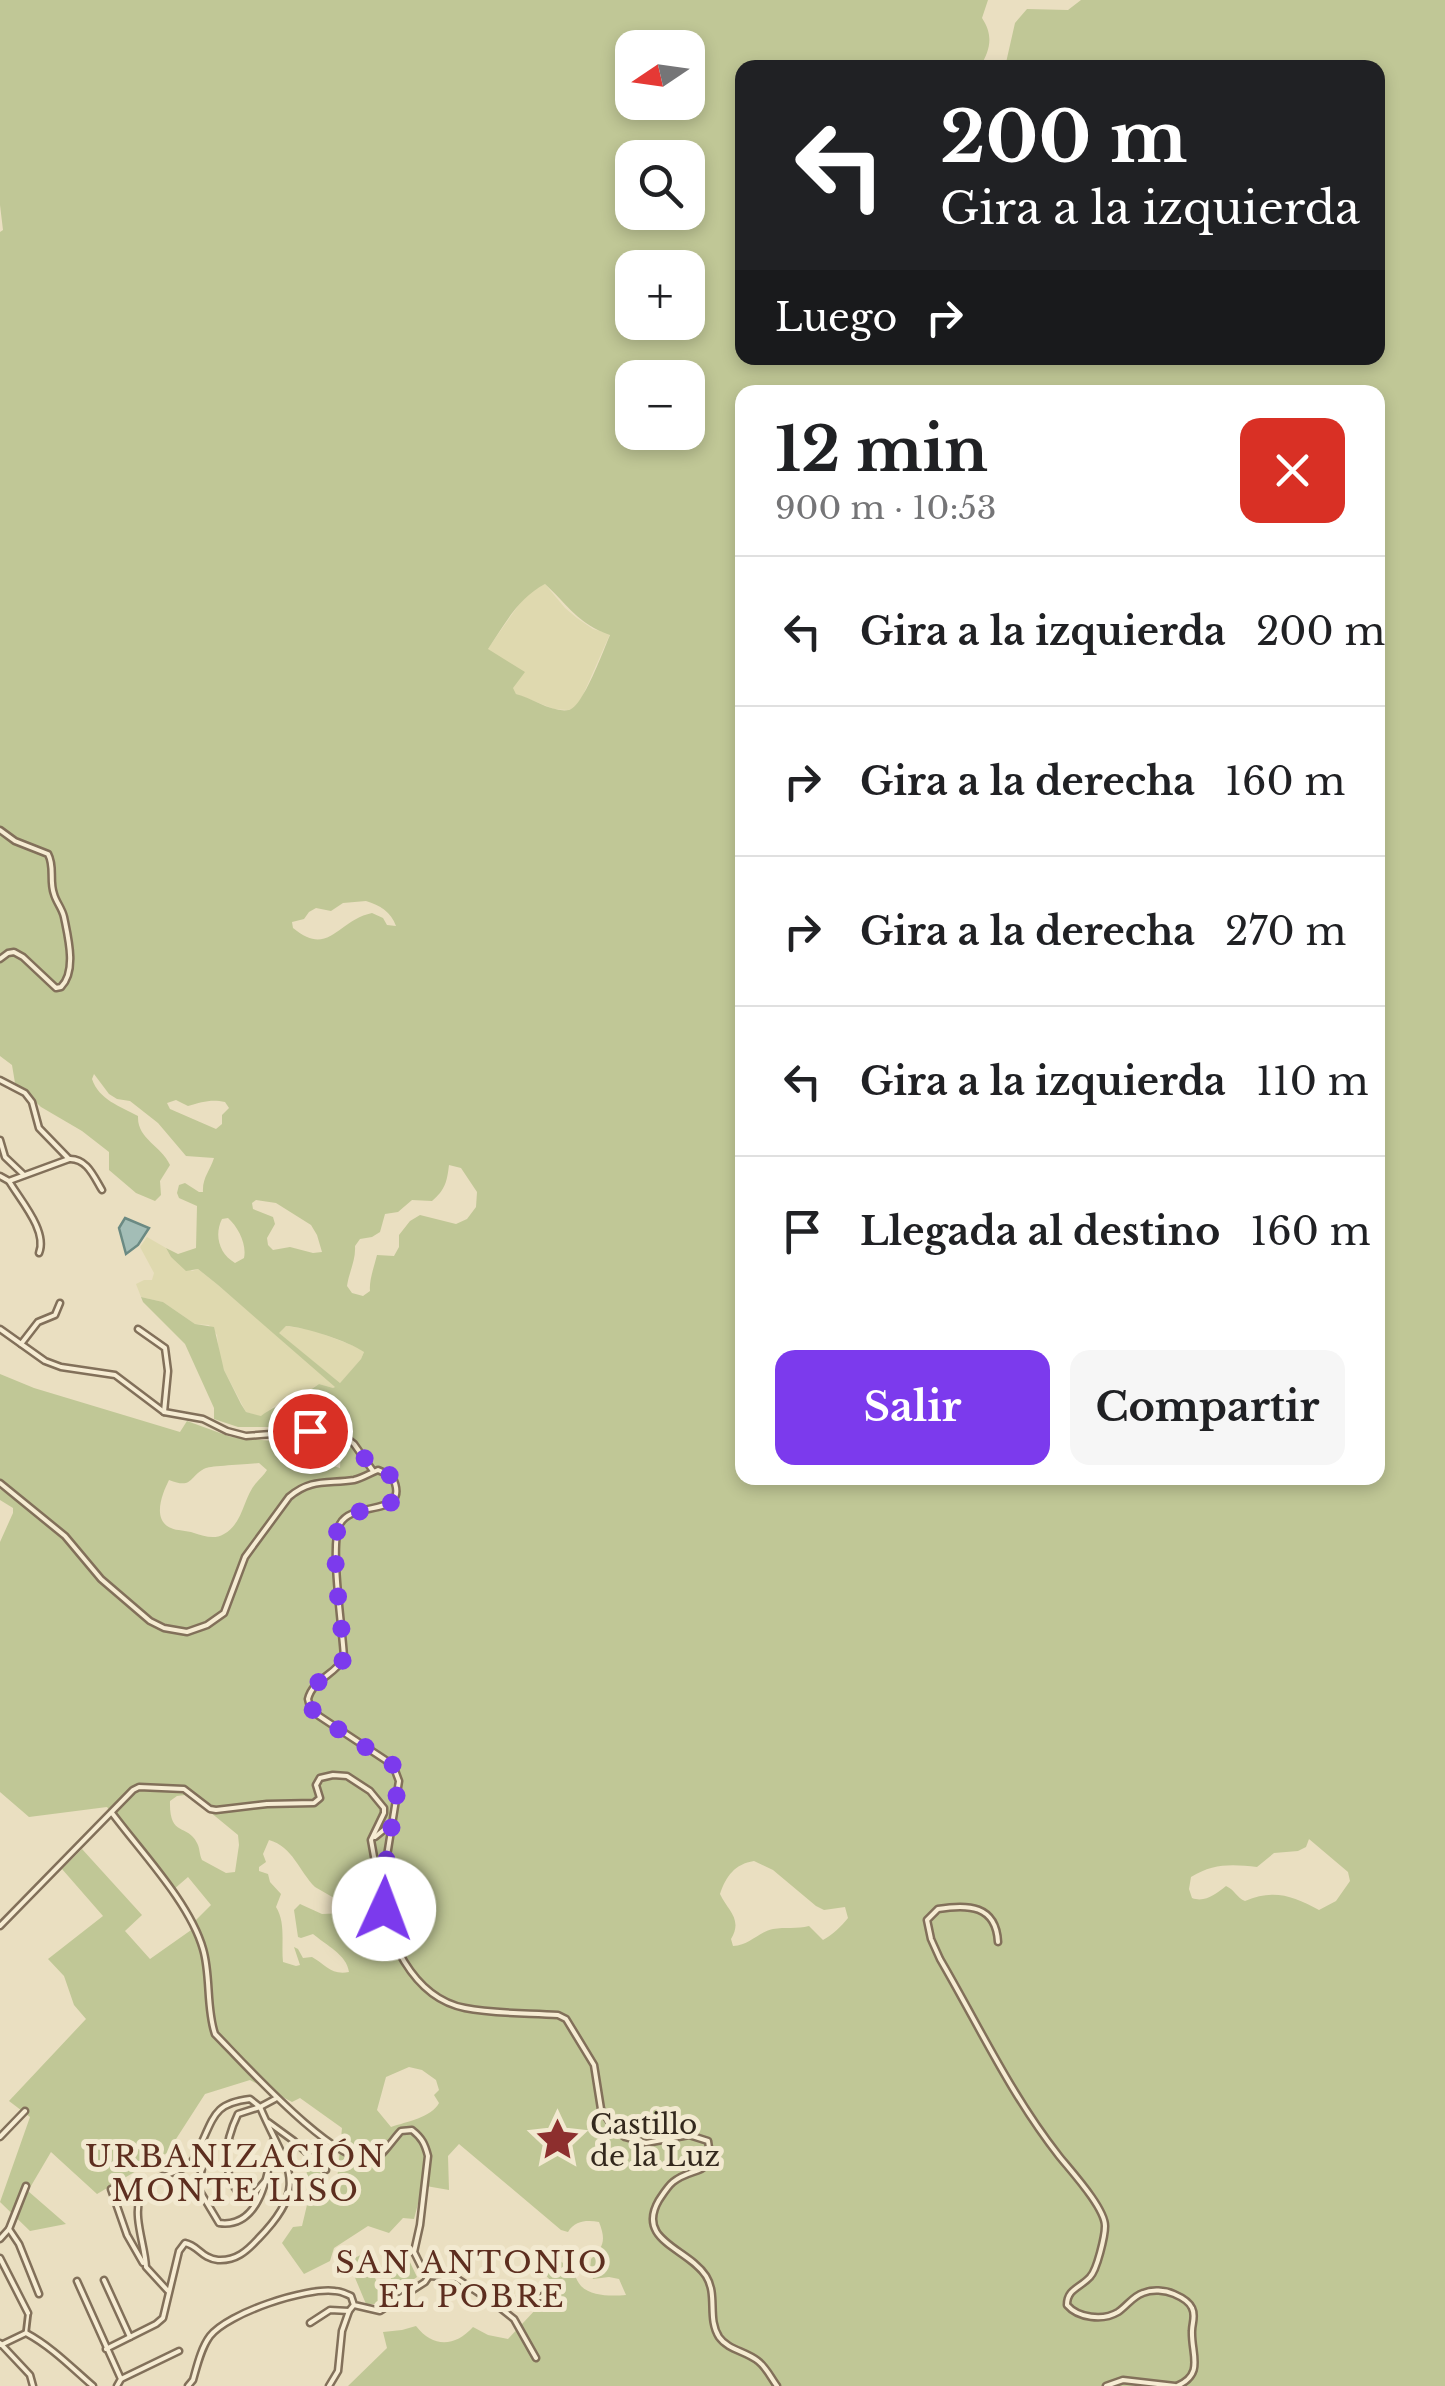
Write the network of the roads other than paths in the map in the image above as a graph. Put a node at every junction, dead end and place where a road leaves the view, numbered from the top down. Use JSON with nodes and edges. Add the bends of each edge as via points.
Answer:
{"nodes":[{"id":1,"x":0,"y":830,"type":"edge"},
{"id":2,"x":0,"y":959,"type":"edge"},
{"id":3,"x":0,"y":1080,"type":"edge"},
{"id":4,"x":0,"y":1140,"type":"edge"},
{"id":5,"x":69,"y":1159,"type":"junction"},
{"id":6,"x":24,"y":1175,"type":"junction"},
{"id":7,"x":0,"y":1176,"type":"edge"},
{"id":8,"x":9,"y":1181,"type":"junction"},
{"id":9,"x":102,"y":1190,"type":"dead end"},
{"id":10,"x":39,"y":1253,"type":"dead end"},
{"id":11,"x":60,"y":1302,"type":"dead end"},
{"id":12,"x":0,"y":1329,"type":"edge"},
{"id":13,"x":138,"y":1329,"type":"dead end"},
{"id":14,"x":21,"y":1344,"type":"junction"},
{"id":15,"x":164,"y":1412,"type":"junction"},
{"id":16,"x":373,"y":1471,"type":"junction"},
{"id":17,"x":0,"y":1483,"type":"edge"},
{"id":18,"x":112,"y":1814,"type":"junction"},
{"id":19,"x":392,"y":1823,"type":"junction"},
{"id":20,"x":371,"y":1840,"type":"junction"},
{"id":21,"x":382,"y":1899,"type":"junction"},
{"id":22,"x":0,"y":1926,"type":"edge"},
{"id":23,"x":998,"y":1942,"type":"dead end"},
{"id":24,"x":278,"y":2098,"type":"junction"},
{"id":25,"x":260,"y":2107,"type":"junction"},
{"id":26,"x":24,"y":2112,"type":"dead end"},
{"id":27,"x":266,"y":2121,"type":"junction"},
{"id":28,"x":0,"y":2137,"type":"edge"},
{"id":29,"x":202,"y":2140,"type":"junction"},
{"id":30,"x":274,"y":2140,"type":"junction"},
{"id":31,"x":326,"y":2170,"type":"dead end"},
{"id":32,"x":269,"y":2176,"type":"junction"},
{"id":33,"x":26,"y":2186,"type":"dead end"},
{"id":34,"x":111,"y":2189,"type":"dead end"},
{"id":35,"x":9,"y":2229,"type":"junction"},
{"id":36,"x":0,"y":2239,"type":"edge"},
{"id":37,"x":0,"y":2258,"type":"edge"},
{"id":38,"x":146,"y":2267,"type":"junction"},
{"id":39,"x":429,"y":2276,"type":"junction"},
{"id":40,"x":104,"y":2280,"type":"dead end"},
{"id":41,"x":77,"y":2281,"type":"dead end"},
{"id":42,"x":552,"y":2284,"type":"dead end"},
{"id":43,"x":169,"y":2292,"type":"junction"},
{"id":44,"x":40,"y":2294,"type":"dead end"},
{"id":45,"x":494,"y":2302,"type":"junction"},
{"id":46,"x":354,"y":2305,"type":"junction"},
{"id":47,"x":349,"y":2311,"type":"junction"},
{"id":48,"x":28,"y":2313,"type":"joint"},
{"id":49,"x":310,"y":2323,"type":"dead end"},
{"id":50,"x":26,"y":2333,"type":"junction"},
{"id":51,"x":130,"y":2337,"type":"junction"},
{"id":52,"x":1,"y":2344,"type":"edge"},
{"id":53,"x":106,"y":2349,"type":"junction"},
{"id":54,"x":179,"y":2350,"type":"dead end"},
{"id":55,"x":3,"y":2352,"type":"edge"},
{"id":56,"x":536,"y":2358,"type":"dead end"},
{"id":57,"x":121,"y":2379,"type":"junction"},
{"id":58,"x":32,"y":2386,"type":"edge"},
{"id":59,"x":93,"y":2386,"type":"edge"},
{"id":60,"x":117,"y":2386,"type":"edge"},
{"id":61,"x":188,"y":2386,"type":"edge"},
{"id":62,"x":329,"y":2386,"type":"edge"},
{"id":63,"x":776,"y":2386,"type":"edge"},
{"id":64,"x":1106,"y":2386,"type":"edge"},
{"id":65,"x":1176,"y":2386,"type":"edge"}],
"edges":[{"from":1,"to":2,"type":"street","via":[[51,859],[69,978],[56,988],[18,953]]},
{"from":3,"to":5,"type":"street","via":[[25,1093],[39,1128]]},
{"from":4,"to":6,"type":"street","via":[[5,1157]]},
{"from":5,"to":6,"type":"street"},
{"from":5,"to":9,"type":"street","via":[[85,1163]]},
{"from":6,"to":8,"type":"street"},
{"from":7,"to":8,"type":"street"},
{"from":8,"to":10,"type":"street","via":[[38,1231]]},
{"from":11,"to":14,"type":"street","via":[[55,1315],[38,1322]]},
{"from":12,"to":14,"type":"street"},
{"from":13,"to":15,"type":"street","via":[[165,1348]]},
{"from":14,"to":15,"type":"street","via":[[61,1367],[115,1375]]},
{"from":15,"to":16,"type":"street","via":[[246,1436],[332,1432],[354,1444]]},
{"from":16,"to":17,"type":"street","via":[[297,1490],[245,1557],[224,1612],[187,1632],[150,1621],[65,1536]]},
{"from":16,"to":19,"type":"street","via":[[392,1476],[396,1496],[349,1514],[339,1526],[344,1658],[308,1699],[318,1716],[397,1770]]},
{"from":18,"to":20,"type":"street","via":[[139,1787],[184,1789],[210,1810],[314,1802],[320,1798],[316,1781],[340,1774],[384,1808]]},
{"from":18,"to":22,"type":"street"},
{"from":18,"to":24,"type":"street","via":[[194,1924],[215,2034]]},
{"from":19,"to":20,"type":"street"},
{"from":19,"to":21,"type":"street"},
{"from":20,"to":21,"type":"street"},
{"from":21,"to":63,"type":"street","via":[[397,1951],[433,1994],[463,2008],[566,2019],[594,2065],[601,2109],[615,2130],[646,2143],[689,2134],[708,2141],[707,2165],[673,2182],[655,2208],[654,2228],[707,2278],[722,2340],[757,2360]]},
{"from":23,"to":65,"type":"street","via":[[993,1918],[977,1908],[938,1909],[927,1920],[940,1959],[1022,2105],[1105,2220],[1094,2272],[1069,2293],[1068,2304],[1094,2317],[1120,2311],[1144,2292],[1187,2300],[1194,2314],[1195,2367]]},
{"from":24,"to":25,"type":"street"},
{"from":24,"to":39,"type":"street","via":[[352,2157],[374,2158],[406,2129],[420,2136],[428,2156],[414,2252]]},
{"from":25,"to":27,"type":"street"},
{"from":25,"to":29,"type":"street","via":[[250,2099],[218,2109]]},
{"from":25,"to":32,"type":"street","via":[[238,2114],[225,2165],[239,2194],[252,2196]]},
{"from":26,"to":28,"type":"street"},
{"from":27,"to":30,"type":"street"},
{"from":27,"to":31,"type":"street"},
{"from":29,"to":32,"type":"street","via":[[198,2188],[219,2223],[243,2219]]},
{"from":29,"to":38,"type":"street","via":[[194,2160],[147,2185],[140,2196]]},
{"from":30,"to":32,"type":"street"},
{"from":30,"to":43,"type":"street","via":[[284,2152],[290,2198],[278,2219],[235,2258],[204,2257],[184,2244]]},
{"from":33,"to":35,"type":"street"},
{"from":34,"to":38,"type":"street"},
{"from":35,"to":36,"type":"street"},
{"from":35,"to":44,"type":"street"},
{"from":37,"to":48,"type":"street"},
{"from":38,"to":43,"type":"street"},
{"from":39,"to":45,"type":"street","via":[[456,2278]]},
{"from":39,"to":46,"type":"street","via":[[380,2311]]},
{"from":40,"to":51,"type":"street"},
{"from":41,"to":53,"type":"street"},
{"from":42,"to":45,"type":"street","via":[[542,2297]]},
{"from":43,"to":51,"type":"street","via":[[164,2318]]},
{"from":45,"to":56,"type":"street","via":[[514,2320]]},
{"from":46,"to":47,"type":"street"},
{"from":46,"to":61,"type":"street","via":[[351,2296],[335,2290],[248,2310],[206,2340]]},
{"from":47,"to":49,"type":"street","via":[[330,2310]]},
{"from":47,"to":62,"type":"street"},
{"from":48,"to":50,"type":"street"},
{"from":50,"to":52,"type":"street"},
{"from":50,"to":59,"type":"street"},
{"from":51,"to":53,"type":"street"},
{"from":52,"to":55,"type":"street"},
{"from":53,"to":57,"type":"street"},
{"from":54,"to":57,"type":"street"},
{"from":55,"to":58,"type":"street","via":[[30,2375]]},
{"from":57,"to":60,"type":"street"},
{"from":64,"to":65,"type":"street","via":[[1124,2380]]}]}
